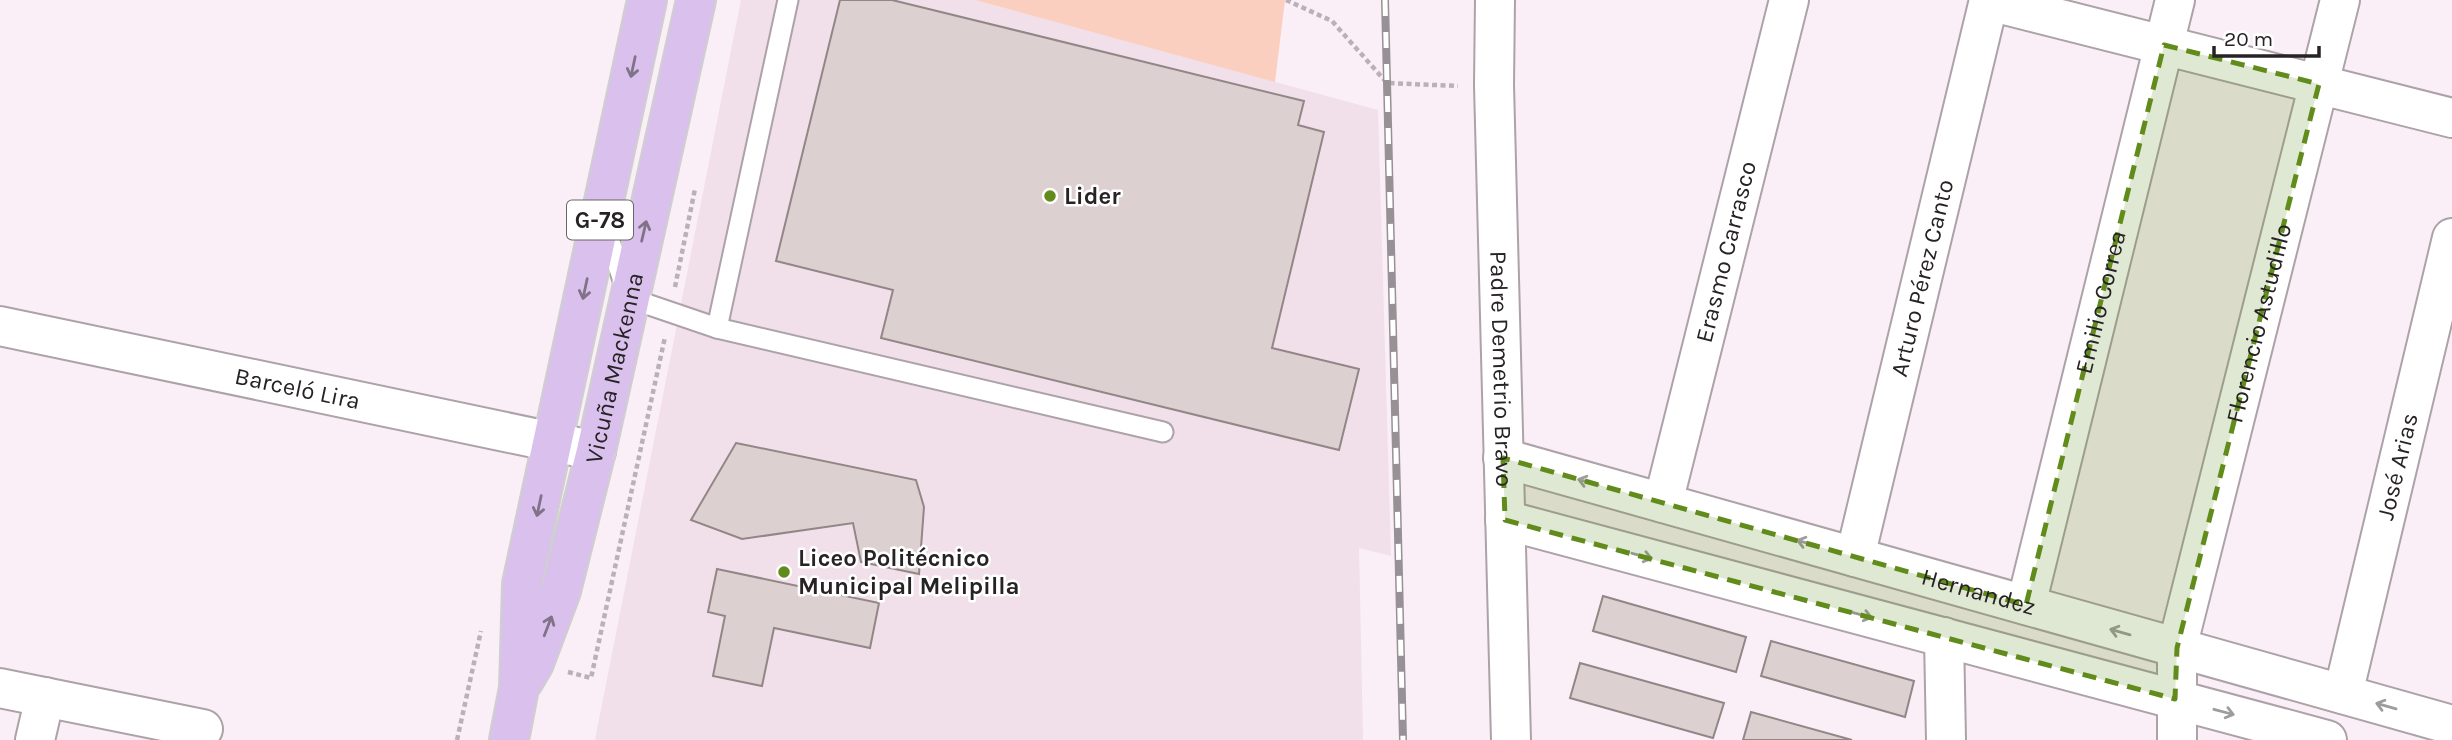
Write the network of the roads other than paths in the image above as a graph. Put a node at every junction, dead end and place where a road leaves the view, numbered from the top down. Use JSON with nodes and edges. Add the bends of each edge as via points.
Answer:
{"nodes":[{"id":1,"x":647,"y":0,"type":"edge"},
{"id":2,"x":695,"y":0,"type":"edge"},
{"id":3,"x":788,"y":0,"type":"edge"},
{"id":4,"x":1495,"y":0,"type":"edge"},
{"id":5,"x":1789,"y":0,"type":"edge"},
{"id":6,"x":1989,"y":0,"type":"edge"},
{"id":7,"x":2175,"y":0,"type":"edge"},
{"id":8,"x":2340,"y":0,"type":"edge"},
{"id":9,"x":2164,"y":45,"type":"junction"},
{"id":10,"x":2319,"y":84,"type":"junction"},
{"id":11,"x":2452,"y":118,"type":"edge"},
{"id":12,"x":601,"y":214,"type":"junction"},
{"id":13,"x":2452,"y":239,"type":"edge"},
{"id":14,"x":629,"y":298,"type":"junction"},
{"id":15,"x":0,"y":326,"type":"edge"},
{"id":16,"x":717,"y":328,"type":"junction"},
{"id":17,"x":1163,"y":432,"type":"dead end"},
{"id":18,"x":553,"y":440,"type":"junction"},
{"id":19,"x":596,"y":451,"type":"junction"},
{"id":20,"x":1503,"y":458,"type":"junction"},
{"id":21,"x":1663,"y":503,"type":"junction"},
{"id":22,"x":1505,"y":520,"type":"junction"},
{"id":23,"x":1855,"y":557,"type":"junction"},
{"id":24,"x":2026,"y":605,"type":"junction"},
{"id":25,"x":1944,"y":636,"type":"junction"},
{"id":26,"x":2177,"y":648,"type":"junction"},
{"id":27,"x":0,"y":688,"type":"edge"},
{"id":28,"x":519,"y":688,"type":"junction"},
{"id":29,"x":2343,"y":694,"type":"junction"},
{"id":30,"x":45,"y":697,"type":"junction"},
{"id":31,"x":2175,"y":699,"type":"junction"},
{"id":32,"x":2452,"y":725,"type":"edge"},
{"id":33,"x":204,"y":729,"type":"dead end"},
{"id":34,"x":35,"y":740,"type":"edge"},
{"id":35,"x":509,"y":740,"type":"edge"},
{"id":36,"x":1511,"y":740,"type":"edge"},
{"id":37,"x":1946,"y":740,"type":"edge"},
{"id":38,"x":2177,"y":740,"type":"edge"},
{"id":39,"x":2327,"y":740,"type":"edge"}],
"edges":[{"from":1,"to":12,"type":"main road","name":"Vicuña Mackenna","number":"G-78","one_way":true},
{"from":14,"to":2,"type":"main road","name":"Vicuña Mackenna","number":"G-78","one_way":true},
{"from":3,"to":16,"type":"lane"},
{"from":4,"to":20,"type":"street","name":"Padre Demetrio Bravo"},
{"from":5,"to":21,"type":"street","name":"Erasmo Carrasco"},
{"from":6,"to":9,"type":"street"},
{"from":6,"to":23,"type":"street","name":"Arturo Pérez Canto"},
{"from":7,"to":9,"type":"street","name":"Emilio Correa"},
{"from":8,"to":10,"type":"street","name":"Florencio Astudillo"},
{"from":9,"to":10,"type":"street"},
{"from":9,"to":24,"type":"street","name":"Emilio Correa"},
{"from":10,"to":11,"type":"street"},
{"from":10,"to":26,"type":"street","name":"Florencio Astudillo"},
{"from":12,"to":14,"type":"lane"},
{"from":12,"to":18,"type":"main road","name":"Vicuña Mackenna","number":"G-78","one_way":true},
{"from":13,"to":29,"type":"street","name":"José Arias"},
{"from":14,"to":16,"type":"lane"},
{"from":14,"to":19,"type":"main road","name":"Vicuña Mackenna","number":"G-78"},
{"from":15,"to":18,"type":"street","name":"Barceló Lira"},
{"from":16,"to":17,"type":"lane"},
{"from":18,"to":19,"type":"street","name":"Barceló Lira"},
{"from":18,"to":28,"type":"main road","name":"Vicuña Mackenna","number":"G-78","one_way":true,"via":[[523,584]]},
{"from":28,"to":19,"type":"main road","name":"Vicuña Mackenna","number":"G-78","one_way":true,"via":[[534,663],[561,591]]},
{"from":21,"to":20,"type":"street","name":"Hernandez","one_way":true},
{"from":20,"to":22,"type":"street","name":"Padre Demetrio Bravo"},
{"from":23,"to":21,"type":"street","name":"Hernandez","one_way":true},
{"from":22,"to":25,"type":"street","one_way":true},
{"from":22,"to":36,"type":"street","name":"Padre Demetrio Bravo"},
{"from":23,"to":24,"type":"street","name":"Hernandez"},
{"from":26,"to":24,"type":"street","name":"Hernandez","one_way":true},
{"from":25,"to":31,"type":"street"},
{"from":25,"to":37,"type":"street"},
{"from":26,"to":29,"type":"street","name":"Hernandez"},
{"from":26,"to":31,"type":"street","name":"Florencio Astudillo"},
{"from":27,"to":30,"type":"street"},
{"from":28,"to":35,"type":"main road","name":"Vicuña Mackenna","number":"G-78"},
{"from":32,"to":29,"type":"street","name":"Hernandez","one_way":true},
{"from":30,"to":33,"type":"street"},
{"from":30,"to":34,"type":"street"},
{"from":31,"to":38,"type":"street","name":"Florencio Astudillo"},
{"from":31,"to":39,"type":"street","one_way":true}]}
